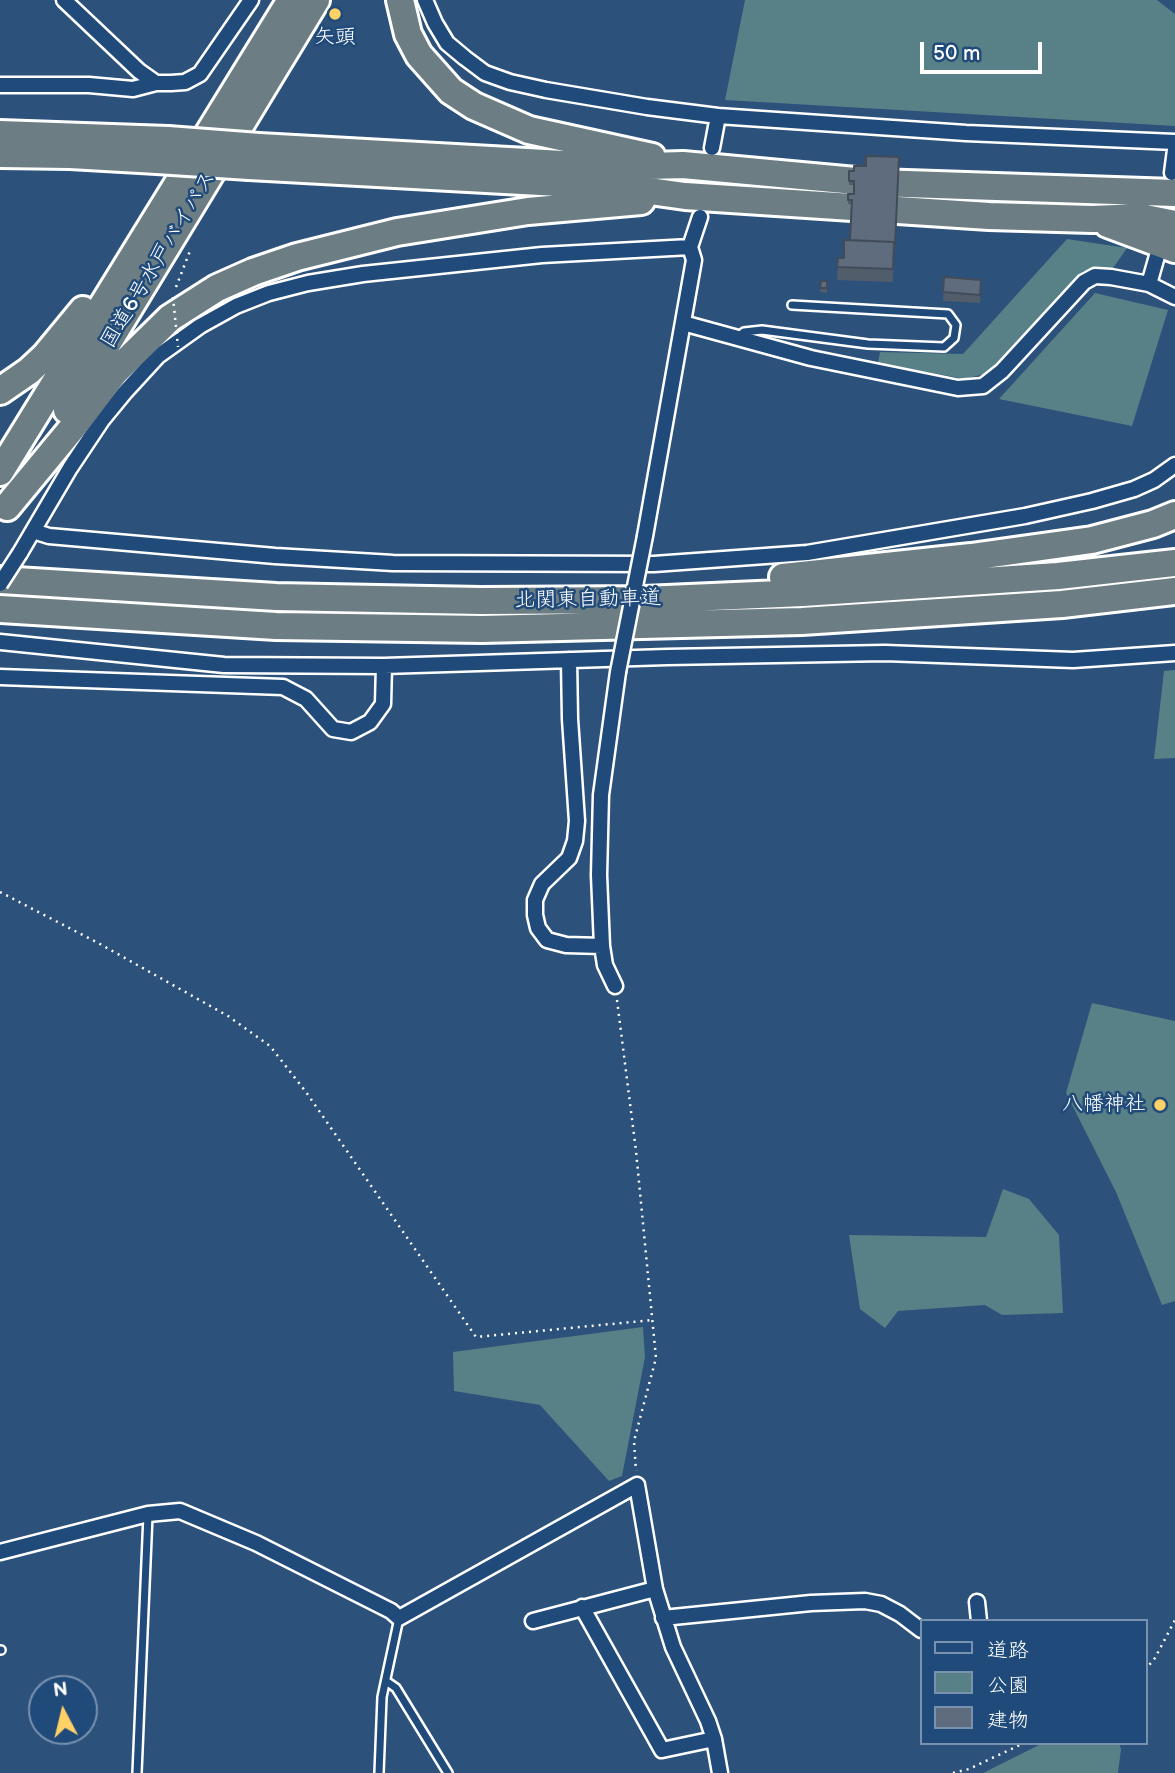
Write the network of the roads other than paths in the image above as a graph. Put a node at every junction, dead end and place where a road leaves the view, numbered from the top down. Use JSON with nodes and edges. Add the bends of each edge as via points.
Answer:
{"nodes":[{"id":1,"x":64,"y":0,"type":"edge"},
{"id":2,"x":251,"y":0,"type":"edge"},
{"id":3,"x":291,"y":0,"type":"edge"},
{"id":4,"x":316,"y":0,"type":"edge"},
{"id":5,"x":400,"y":0,"type":"edge"},
{"id":6,"x":425,"y":0,"type":"edge"},
{"id":7,"x":156,"y":83,"type":"junction"},
{"id":8,"x":0,"y":86,"type":"edge"},
{"id":9,"x":230,"y":102,"type":"junction"},
{"id":10,"x":718,"y":116,"type":"junction"},
{"id":11,"x":0,"y":134,"type":"edge"},
{"id":12,"x":1175,"y":142,"type":"edge"},
{"id":13,"x":712,"y":148,"type":"dead end"},
{"id":14,"x":162,"y":150,"type":"junction"},
{"id":15,"x":1175,"y":150,"type":"edge"},
{"id":16,"x":0,"y":154,"type":"edge"},
{"id":17,"x":254,"y":156,"type":"junction"},
{"id":18,"x":683,"y":165,"type":"junction"},
{"id":19,"x":1166,"y":186,"type":"edge"},
{"id":20,"x":1175,"y":204,"type":"edge"},
{"id":21,"x":692,"y":206,"type":"junction"},
{"id":22,"x":1092,"y":219,"type":"junction"},
{"id":23,"x":1175,"y":224,"type":"edge"},
{"id":24,"x":690,"y":247,"type":"junction"},
{"id":25,"x":1166,"y":253,"type":"edge"},
{"id":26,"x":1149,"y":284,"type":"junction"},
{"id":27,"x":1175,"y":297,"type":"edge"},
{"id":28,"x":792,"y":305,"type":"dead end"},
{"id":29,"x":683,"y":323,"type":"junction"},
{"id":30,"x":737,"y":338,"type":"junction"},
{"id":31,"x":0,"y":391,"type":"edge"},
{"id":32,"x":1175,"y":466,"type":"edge"},
{"id":33,"x":0,"y":472,"type":"edge"},
{"id":34,"x":4,"y":513,"type":"edge"},
{"id":35,"x":1175,"y":514,"type":"edge"},
{"id":36,"x":33,"y":531,"type":"junction"},
{"id":37,"x":1175,"y":563,"type":"edge"},
{"id":38,"x":0,"y":582,"type":"edge"},
{"id":39,"x":1175,"y":592,"type":"edge"},
{"id":40,"x":1175,"y":598,"type":"edge"},
{"id":41,"x":481,"y":601,"type":"junction"},
{"id":42,"x":1062,"y":604,"type":"junction"},
{"id":43,"x":0,"y":609,"type":"edge"},
{"id":44,"x":0,"y":642,"type":"edge"},
{"id":45,"x":1175,"y":653,"type":"edge"},
{"id":46,"x":569,"y":660,"type":"junction"},
{"id":47,"x":384,"y":666,"type":"junction"},
{"id":48,"x":0,"y":677,"type":"edge"},
{"id":49,"x":602,"y":946,"type":"junction"},
{"id":50,"x":615,"y":986,"type":"road end"},
{"id":51,"x":148,"y":1514,"type":"junction"},
{"id":52,"x":0,"y":1552,"type":"edge"},
{"id":53,"x":655,"y":1589,"type":"junction"},
{"id":54,"x":976,"y":1602,"type":"dead end"},
{"id":55,"x":582,"y":1607,"type":"junction"},
{"id":56,"x":399,"y":1618,"type":"junction"},
{"id":57,"x":663,"y":1618,"type":"junction"},
{"id":58,"x":979,"y":1619,"type":"edge"},
{"id":59,"x":533,"y":1621,"type":"dead end"},
{"id":60,"x":920,"y":1629,"type":"edge"},
{"id":61,"x":386,"y":1681,"type":"junction"},
{"id":62,"x":714,"y":1739,"type":"junction"},
{"id":63,"x":137,"y":1773,"type":"edge"},
{"id":64,"x":379,"y":1773,"type":"edge"},
{"id":65,"x":448,"y":1773,"type":"edge"},
{"id":66,"x":720,"y":1773,"type":"edge"}],
"edges":[{"from":1,"to":7,"type":"street"},
{"from":2,"to":7,"type":"street","via":[[200,74],[185,82]]},
{"from":3,"to":9,"type":"highway","name":"国道6号水戸バイパス"},
{"from":4,"to":34,"type":"highway","name":"国道6号水戸バイパス"},
{"from":5,"to":18,"type":"highway","via":[[408,34],[419,55],[451,91],[474,106],[529,130]]},
{"from":6,"to":10,"type":"street","via":[[447,43],[485,73],[546,90]]},
{"from":7,"to":8,"type":"street","via":[[133,89]]},
{"from":9,"to":31,"type":"highway","via":[[200,133],[66,331],[29,371]]},
{"from":9,"to":33,"type":"highway","name":"国道6号水戸バイパス"},
{"from":10,"to":12,"type":"street"},
{"from":10,"to":13,"type":"street"},
{"from":11,"to":14,"type":"highway"},
{"from":14,"to":16,"type":"highway"},
{"from":14,"to":17,"type":"highway","bridge":true},
{"from":15,"to":19,"type":"street"},
{"from":17,"to":18,"type":"highway"},
{"from":17,"to":21,"type":"highway","via":[[614,186]]},
{"from":18,"to":19,"type":"highway","via":[[877,183]]},
{"from":19,"to":20,"type":"highway"},
{"from":21,"to":22,"type":"highway"},
{"from":21,"to":24,"type":"street"},
{"from":21,"to":34,"type":"highway","via":[[528,211],[397,232],[297,257],[217,288],[170,318],[115,372]]},
{"from":22,"to":23,"type":"highway","via":[[1140,217]]},
{"from":22,"to":25,"type":"highway"},
{"from":24,"to":29,"type":"street","via":[[694,260]]},
{"from":24,"to":36,"type":"street","via":[[542,255],[363,274],[307,283],[236,306],[158,356],[133,383],[69,468]]},
{"from":25,"to":26,"type":"street"},
{"from":26,"to":27,"type":"street"},
{"from":26,"to":30,"type":"street","via":[[1096,276],[1084,282],[1027,346],[983,386],[958,388]]},
{"from":28,"to":30,"type":"lane","via":[[948,314],[956,325],[954,338],[944,346],[869,344],[762,330],[744,332]]},
{"from":29,"to":30,"type":"street"},
{"from":29,"to":49,"type":"street","bridge":true,"via":[[618,672],[601,795]]},
{"from":32,"to":36,"type":"street","via":[[1134,489],[1025,516],[807,553],[654,564],[354,561]]},
{"from":35,"to":41,"type":"highway","via":[[1092,540],[971,557]]},
{"from":36,"to":38,"type":"street","bridge":true},
{"from":37,"to":41,"type":"highway","name":"北関東自動車道","via":[[1058,576],[803,593]]},
{"from":38,"to":41,"type":"highway","name":"北関東自動車道","via":[[276,597]]},
{"from":39,"to":42,"type":"highway","name":"北関東自動車道"},
{"from":40,"to":42,"type":"highway"},
{"from":42,"to":43,"type":"highway","name":"北関東自動車道","via":[[802,621],[482,629],[276,626]]},
{"from":44,"to":47,"type":"street","via":[[224,665]]},
{"from":45,"to":46,"type":"street","via":[[1073,660],[885,653]]},
{"from":46,"to":47,"type":"street"},
{"from":46,"to":49,"type":"street","via":[[575,841],[569,858],[542,884],[534,900],[534,915],[547,940]]},
{"from":47,"to":48,"type":"street","via":[[383,704],[370,722],[351,732],[333,729],[306,699],[284,687]]},
{"from":49,"to":50,"type":"street"},
{"from":51,"to":52,"type":"street"},
{"from":51,"to":56,"type":"street","via":[[180,1511],[256,1543]]},
{"from":51,"to":63,"type":"lane"},
{"from":53,"to":55,"type":"street"},
{"from":53,"to":56,"type":"street","via":[[637,1485]]},
{"from":53,"to":57,"type":"street"},
{"from":54,"to":58,"type":"street"},
{"from":55,"to":59,"type":"street"},
{"from":55,"to":62,"type":"street","via":[[662,1750]]},
{"from":56,"to":61,"type":"lane"},
{"from":57,"to":60,"type":"street","via":[[865,1601],[881,1604]]},
{"from":57,"to":62,"type":"street"},
{"from":61,"to":64,"type":"lane"},
{"from":61,"to":65,"type":"lane","via":[[396,1688]]},
{"from":62,"to":66,"type":"street"}]}
